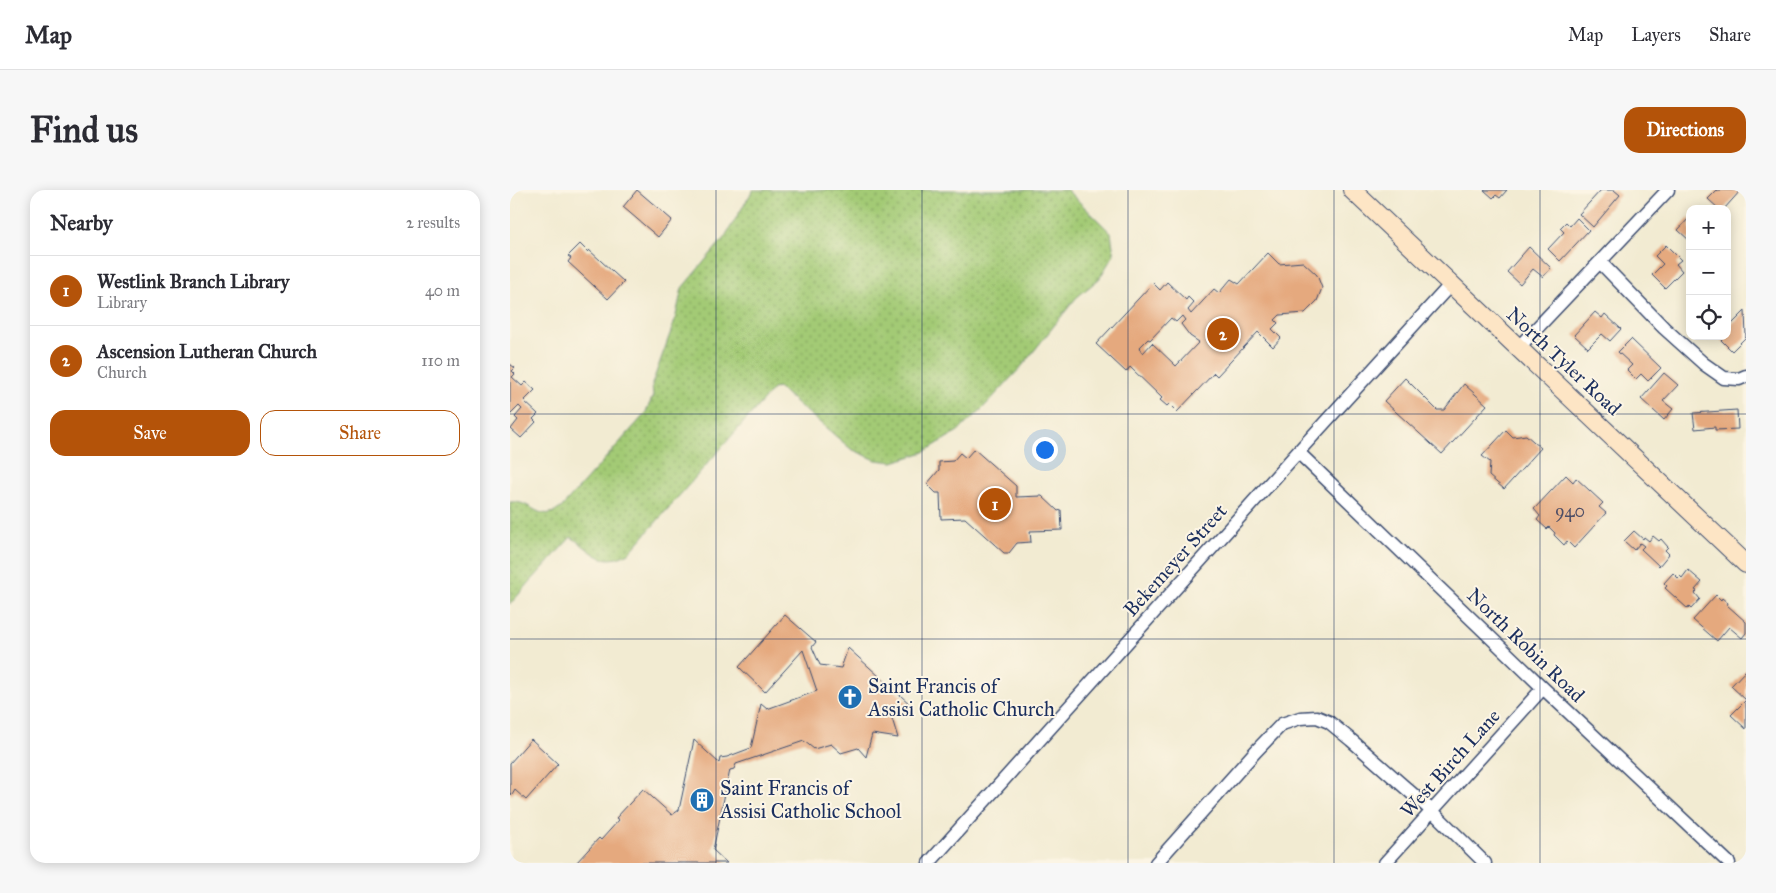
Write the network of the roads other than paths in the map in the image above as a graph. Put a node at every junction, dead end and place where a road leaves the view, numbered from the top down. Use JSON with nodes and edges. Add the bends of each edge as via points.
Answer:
{"nodes":[{"id":1,"x":1352,"y":190,"type":"edge"},
{"id":2,"x":1668,"y":190,"type":"edge"},
{"id":3,"x":1600,"y":262,"type":"junction"},
{"id":4,"x":1451,"y":284,"type":"junction"},
{"id":5,"x":1518,"y":348,"type":"junction"},
{"id":6,"x":1746,"y":376,"type":"edge"},
{"id":7,"x":1298,"y":452,"type":"junction"},
{"id":8,"x":1746,"y":564,"type":"edge"},
{"id":9,"x":1543,"y":688,"type":"junction"},
{"id":10,"x":1432,"y":811,"type":"junction"},
{"id":11,"x":929,"y":863,"type":"edge"},
{"id":12,"x":1156,"y":863,"type":"edge"},
{"id":13,"x":1385,"y":863,"type":"edge"},
{"id":14,"x":1485,"y":863,"type":"edge"},
{"id":15,"x":1729,"y":863,"type":"edge"}],
"edges":[{"from":1,"to":4,"type":"main road","name":"North Tyler Road"},
{"from":2,"to":3,"type":"street"},
{"from":3,"to":5,"type":"street"},
{"from":3,"to":6,"type":"street","via":[[1704,364],[1724,378]]},
{"from":4,"to":5,"type":"main road","name":"North Tyler Road"},
{"from":4,"to":7,"type":"street","name":"Bekemeyer Street"},
{"from":5,"to":8,"type":"main road","name":"North Tyler Road"},
{"from":7,"to":9,"type":"street","name":"North Robin Road"},
{"from":7,"to":11,"type":"street","name":"Bekemeyer Street"},
{"from":9,"to":10,"type":"street","name":"West Birch Lane"},
{"from":9,"to":15,"type":"street","name":"North Robin Road"},
{"from":10,"to":12,"type":"street","via":[[1329,722],[1316,717],[1300,718],[1282,724]]},
{"from":10,"to":13,"type":"street","name":"West Birch Lane"},
{"from":10,"to":14,"type":"street"}]}
